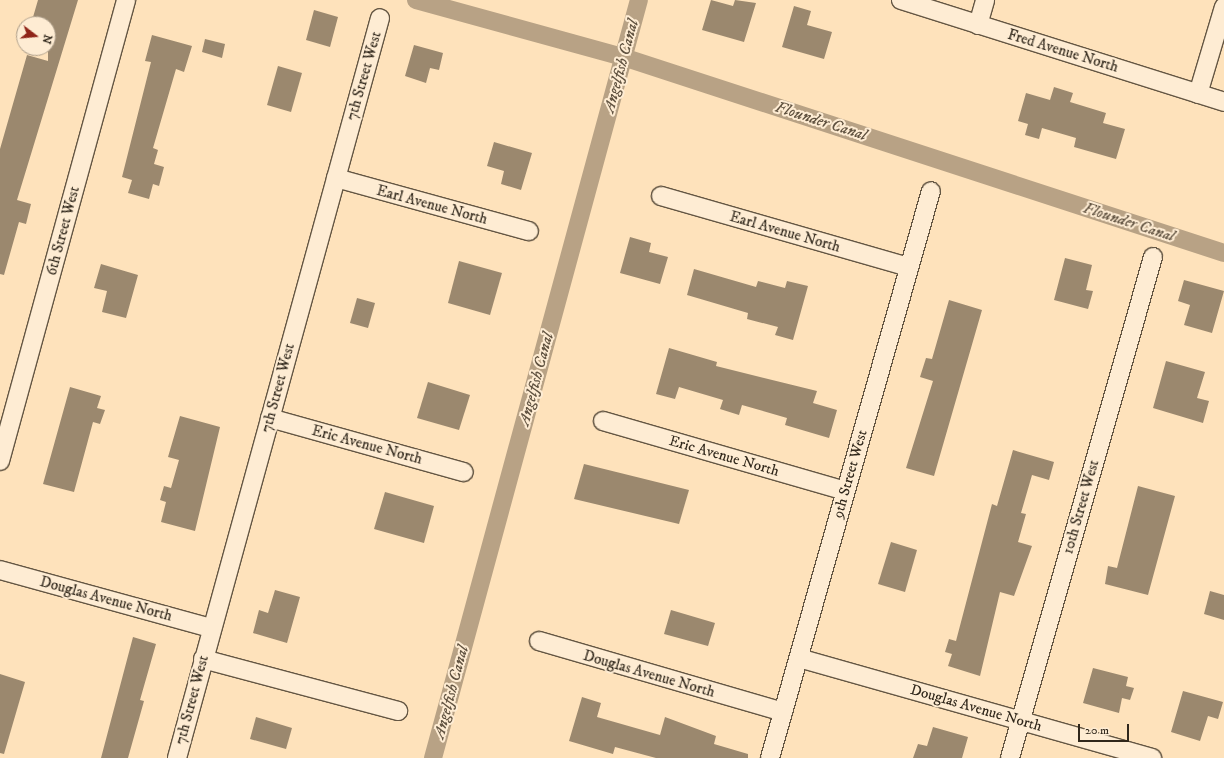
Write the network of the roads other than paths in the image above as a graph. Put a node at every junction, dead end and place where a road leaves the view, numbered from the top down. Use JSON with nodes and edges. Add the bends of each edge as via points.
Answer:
{"nodes":[{"id":1,"x":126,"y":0,"type":"edge"},
{"id":2,"x":901,"y":0,"type":"edge"},
{"id":3,"x":985,"y":0,"type":"edge"},
{"id":4,"x":1224,"y":7,"type":"edge"},
{"id":5,"x":380,"y":18,"type":"dead end"},
{"id":6,"x":978,"y":25,"type":"junction"},
{"id":7,"x":1198,"y":94,"type":"junction"},
{"id":8,"x":1224,"y":102,"type":"edge"},
{"id":9,"x":336,"y":178,"type":"junction"},
{"id":10,"x":931,"y":191,"type":"dead end"},
{"id":11,"x":661,"y":196,"type":"dead end"},
{"id":12,"x":529,"y":231,"type":"dead end"},
{"id":13,"x":1153,"y":257,"type":"dead end"},
{"id":14,"x":909,"y":267,"type":"junction"},
{"id":15,"x":270,"y":418,"type":"junction"},
{"id":16,"x":603,"y":421,"type":"dead end"},
{"id":17,"x":0,"y":461,"type":"edge"},
{"id":18,"x":464,"y":472,"type":"dead end"},
{"id":19,"x":844,"y":491,"type":"junction"},
{"id":20,"x":0,"y":570,"type":"edge"},
{"id":21,"x":211,"y":628,"type":"junction"},
{"id":22,"x":539,"y":642,"type":"dead end"},
{"id":23,"x":799,"y":658,"type":"junction"},
{"id":24,"x":203,"y":659,"type":"junction"},
{"id":25,"x":398,"y":711,"type":"dead end"},
{"id":26,"x":783,"y":712,"type":"junction"},
{"id":27,"x":1020,"y":720,"type":"junction"},
{"id":28,"x":177,"y":758,"type":"edge"},
{"id":29,"x":770,"y":758,"type":"edge"},
{"id":30,"x":1010,"y":758,"type":"edge"},
{"id":31,"x":1152,"y":758,"type":"edge"}],
"edges":[{"from":1,"to":17,"type":"street","name":"6th Street West"},
{"from":2,"to":6,"type":"street","name":"Fred Avenue North"},
{"from":3,"to":6,"type":"street"},
{"from":4,"to":7,"type":"street"},
{"from":5,"to":9,"type":"street","name":"7th Street West"},
{"from":6,"to":7,"type":"street","name":"Fred Avenue North"},
{"from":7,"to":8,"type":"street","name":"Fred Avenue North"},
{"from":9,"to":12,"type":"street","name":"Earl Avenue North"},
{"from":9,"to":15,"type":"street","name":"7th Street West"},
{"from":10,"to":14,"type":"street","name":"9th Street West"},
{"from":11,"to":14,"type":"street","name":"Earl Avenue North"},
{"from":13,"to":27,"type":"street","name":"10th Street West"},
{"from":14,"to":19,"type":"street","name":"9th Street West"},
{"from":15,"to":18,"type":"street","name":"Eric Avenue North"},
{"from":15,"to":21,"type":"street","name":"7th Street West"},
{"from":16,"to":19,"type":"street","name":"Eric Avenue North"},
{"from":19,"to":23,"type":"street","name":"9th Street West"},
{"from":20,"to":21,"type":"street","name":"Douglas Avenue North"},
{"from":21,"to":24,"type":"street","name":"7th Street West"},
{"from":22,"to":26,"type":"street","name":"Douglas Avenue North"},
{"from":23,"to":26,"type":"street","name":"9th Street West"},
{"from":23,"to":27,"type":"street","name":"Douglas Avenue North"},
{"from":24,"to":25,"type":"street"},
{"from":24,"to":28,"type":"street","name":"7th Street West"},
{"from":26,"to":29,"type":"street","name":"9th Street West"},
{"from":27,"to":30,"type":"street","name":"10th Street West"},
{"from":27,"to":31,"type":"street","name":"Douglas Avenue North"}]}
